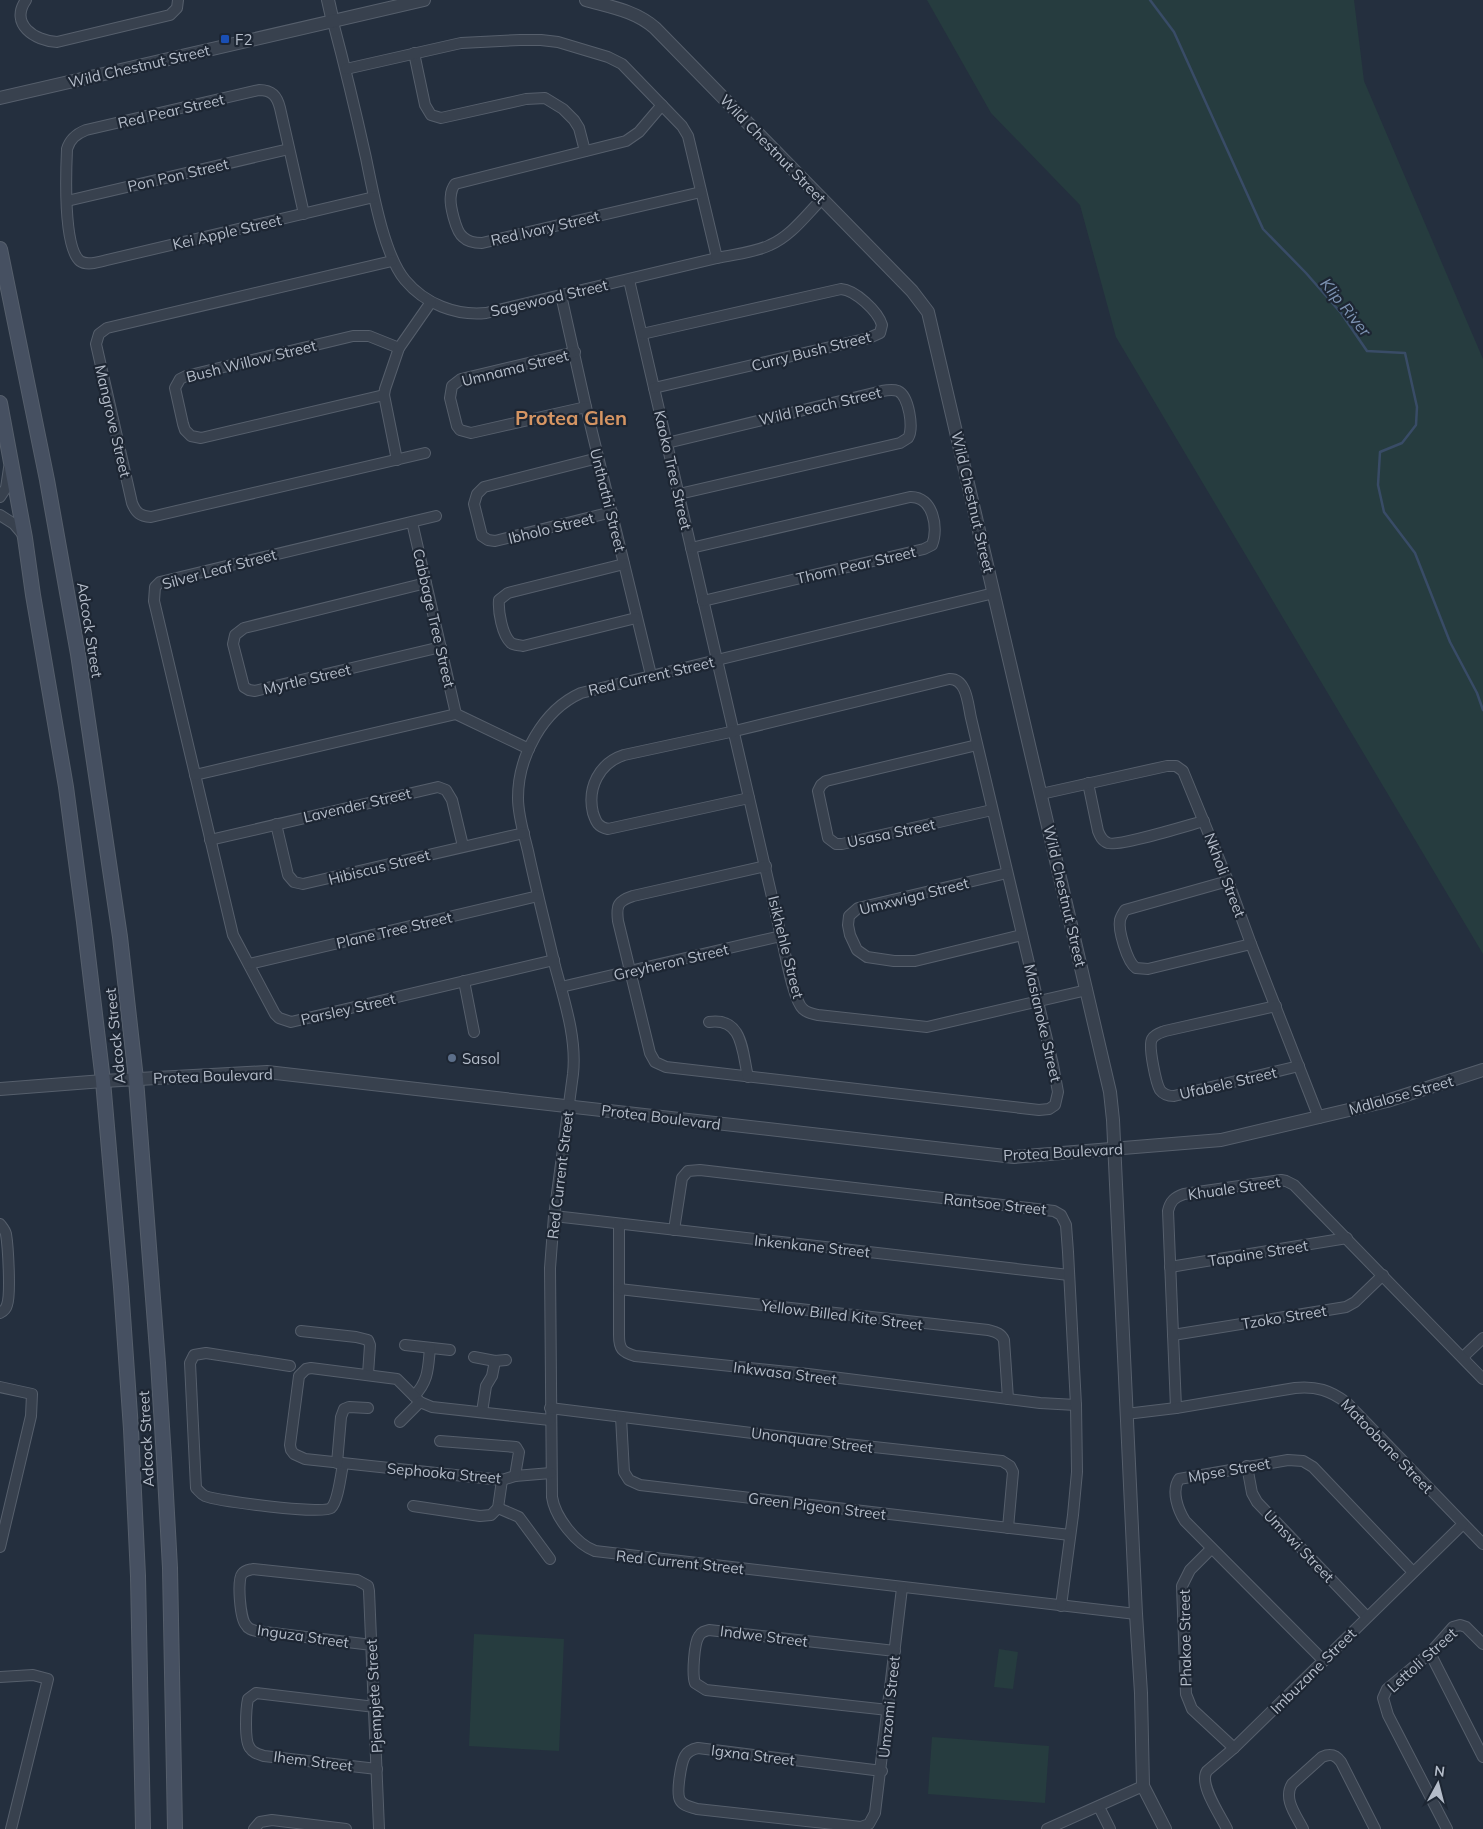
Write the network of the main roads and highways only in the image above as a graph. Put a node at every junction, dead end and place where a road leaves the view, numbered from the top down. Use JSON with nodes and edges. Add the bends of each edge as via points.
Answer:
{"nodes":[{"id":1,"x":0,"y":248,"type":"edge"},
{"id":2,"x":0,"y":403,"type":"edge"},
{"id":3,"x":143,"y":1829,"type":"edge"},
{"id":4,"x":175,"y":1829,"type":"edge"}],
"edges":[{"from":1,"to":4,"type":"main road","name":"Adcock Street","via":[[46,472],[79,664],[120,937],[136,1079],[170,1568]]},
{"from":2,"to":3,"type":"main road","name":"Adcock Street","via":[[68,795],[102,1081],[131,1429]]}]}
